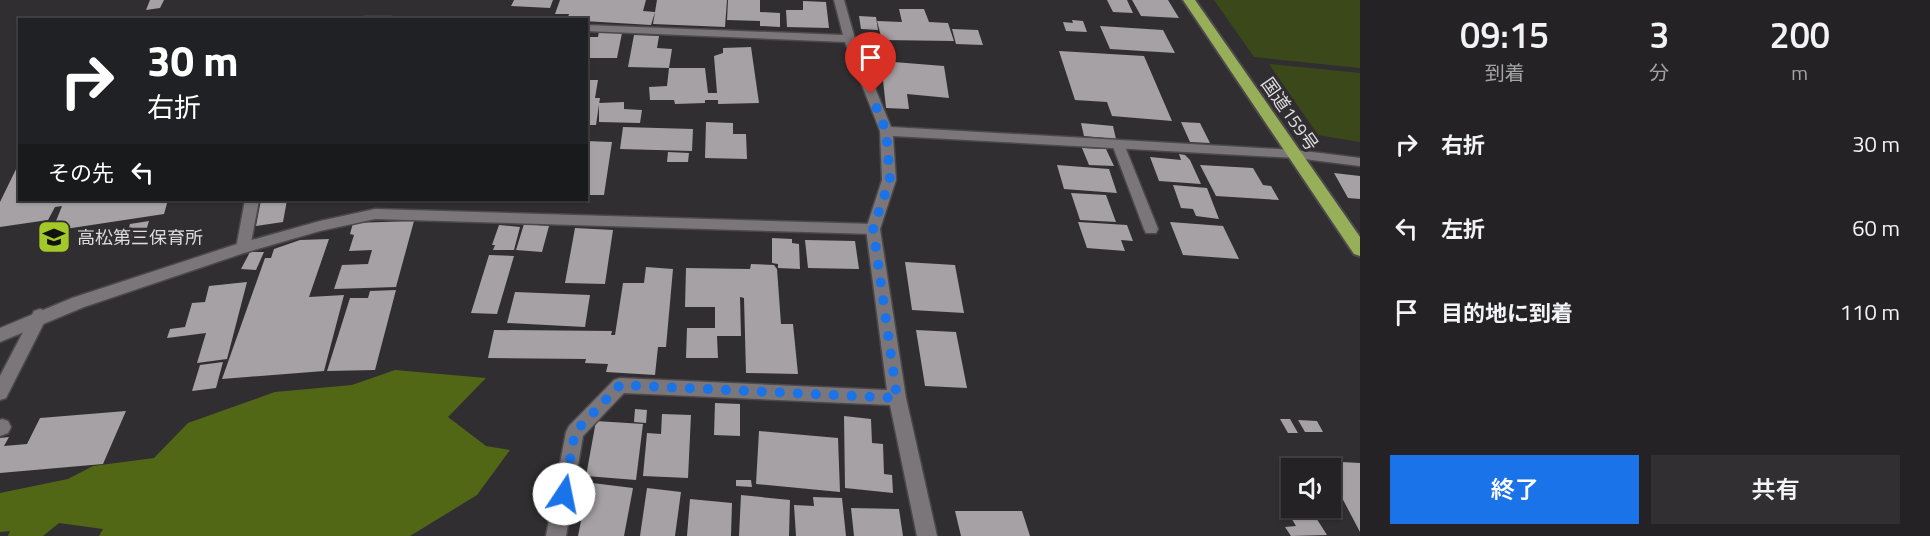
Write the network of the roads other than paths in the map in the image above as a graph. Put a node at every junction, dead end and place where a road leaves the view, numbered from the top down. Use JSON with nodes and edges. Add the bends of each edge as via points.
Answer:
{"nodes":[{"id":1,"x":839,"y":0,"type":"edge"},
{"id":2,"x":1189,"y":0,"type":"edge"},
{"id":3,"x":588,"y":28,"type":"edge"},
{"id":4,"x":849,"y":39,"type":"junction"},
{"id":5,"x":886,"y":131,"type":"junction"},
{"id":6,"x":1118,"y":144,"type":"junction"},
{"id":7,"x":1296,"y":154,"type":"junction"},
{"id":8,"x":1360,"y":162,"type":"edge"},
{"id":9,"x":252,"y":201,"type":"edge"},
{"id":10,"x":873,"y":228,"type":"junction"},
{"id":11,"x":1151,"y":229,"type":"dead end"},
{"id":12,"x":243,"y":248,"type":"junction"},
{"id":13,"x":1360,"y":249,"type":"edge"},
{"id":14,"x":40,"y":315,"type":"junction"},
{"id":15,"x":0,"y":335,"type":"edge"},
{"id":16,"x":0,"y":393,"type":"edge"},
{"id":17,"x":897,"y":398,"type":"junction"},
{"id":18,"x":556,"y":536,"type":"edge"},
{"id":19,"x":927,"y":536,"type":"edge"}],
"edges":[{"from":1,"to":4,"type":"street"},
{"from":2,"to":7,"type":"highway","name":"国道159号"},
{"from":3,"to":4,"type":"street"},
{"from":4,"to":5,"type":"street"},
{"from":5,"to":6,"type":"street"},
{"from":5,"to":10,"type":"street","via":[[890,180]]},
{"from":6,"to":7,"type":"street"},
{"from":6,"to":11,"type":"street"},
{"from":7,"to":8,"type":"street"},
{"from":7,"to":13,"type":"highway","name":"国道159号"},
{"from":9,"to":12,"type":"street"},
{"from":10,"to":12,"type":"street","via":[[375,214]]},
{"from":10,"to":17,"type":"street"},
{"from":12,"to":14,"type":"street"},
{"from":14,"to":15,"type":"street"},
{"from":14,"to":16,"type":"street"},
{"from":17,"to":18,"type":"street","via":[[620,385],[575,432]]},
{"from":17,"to":19,"type":"street"}]}
